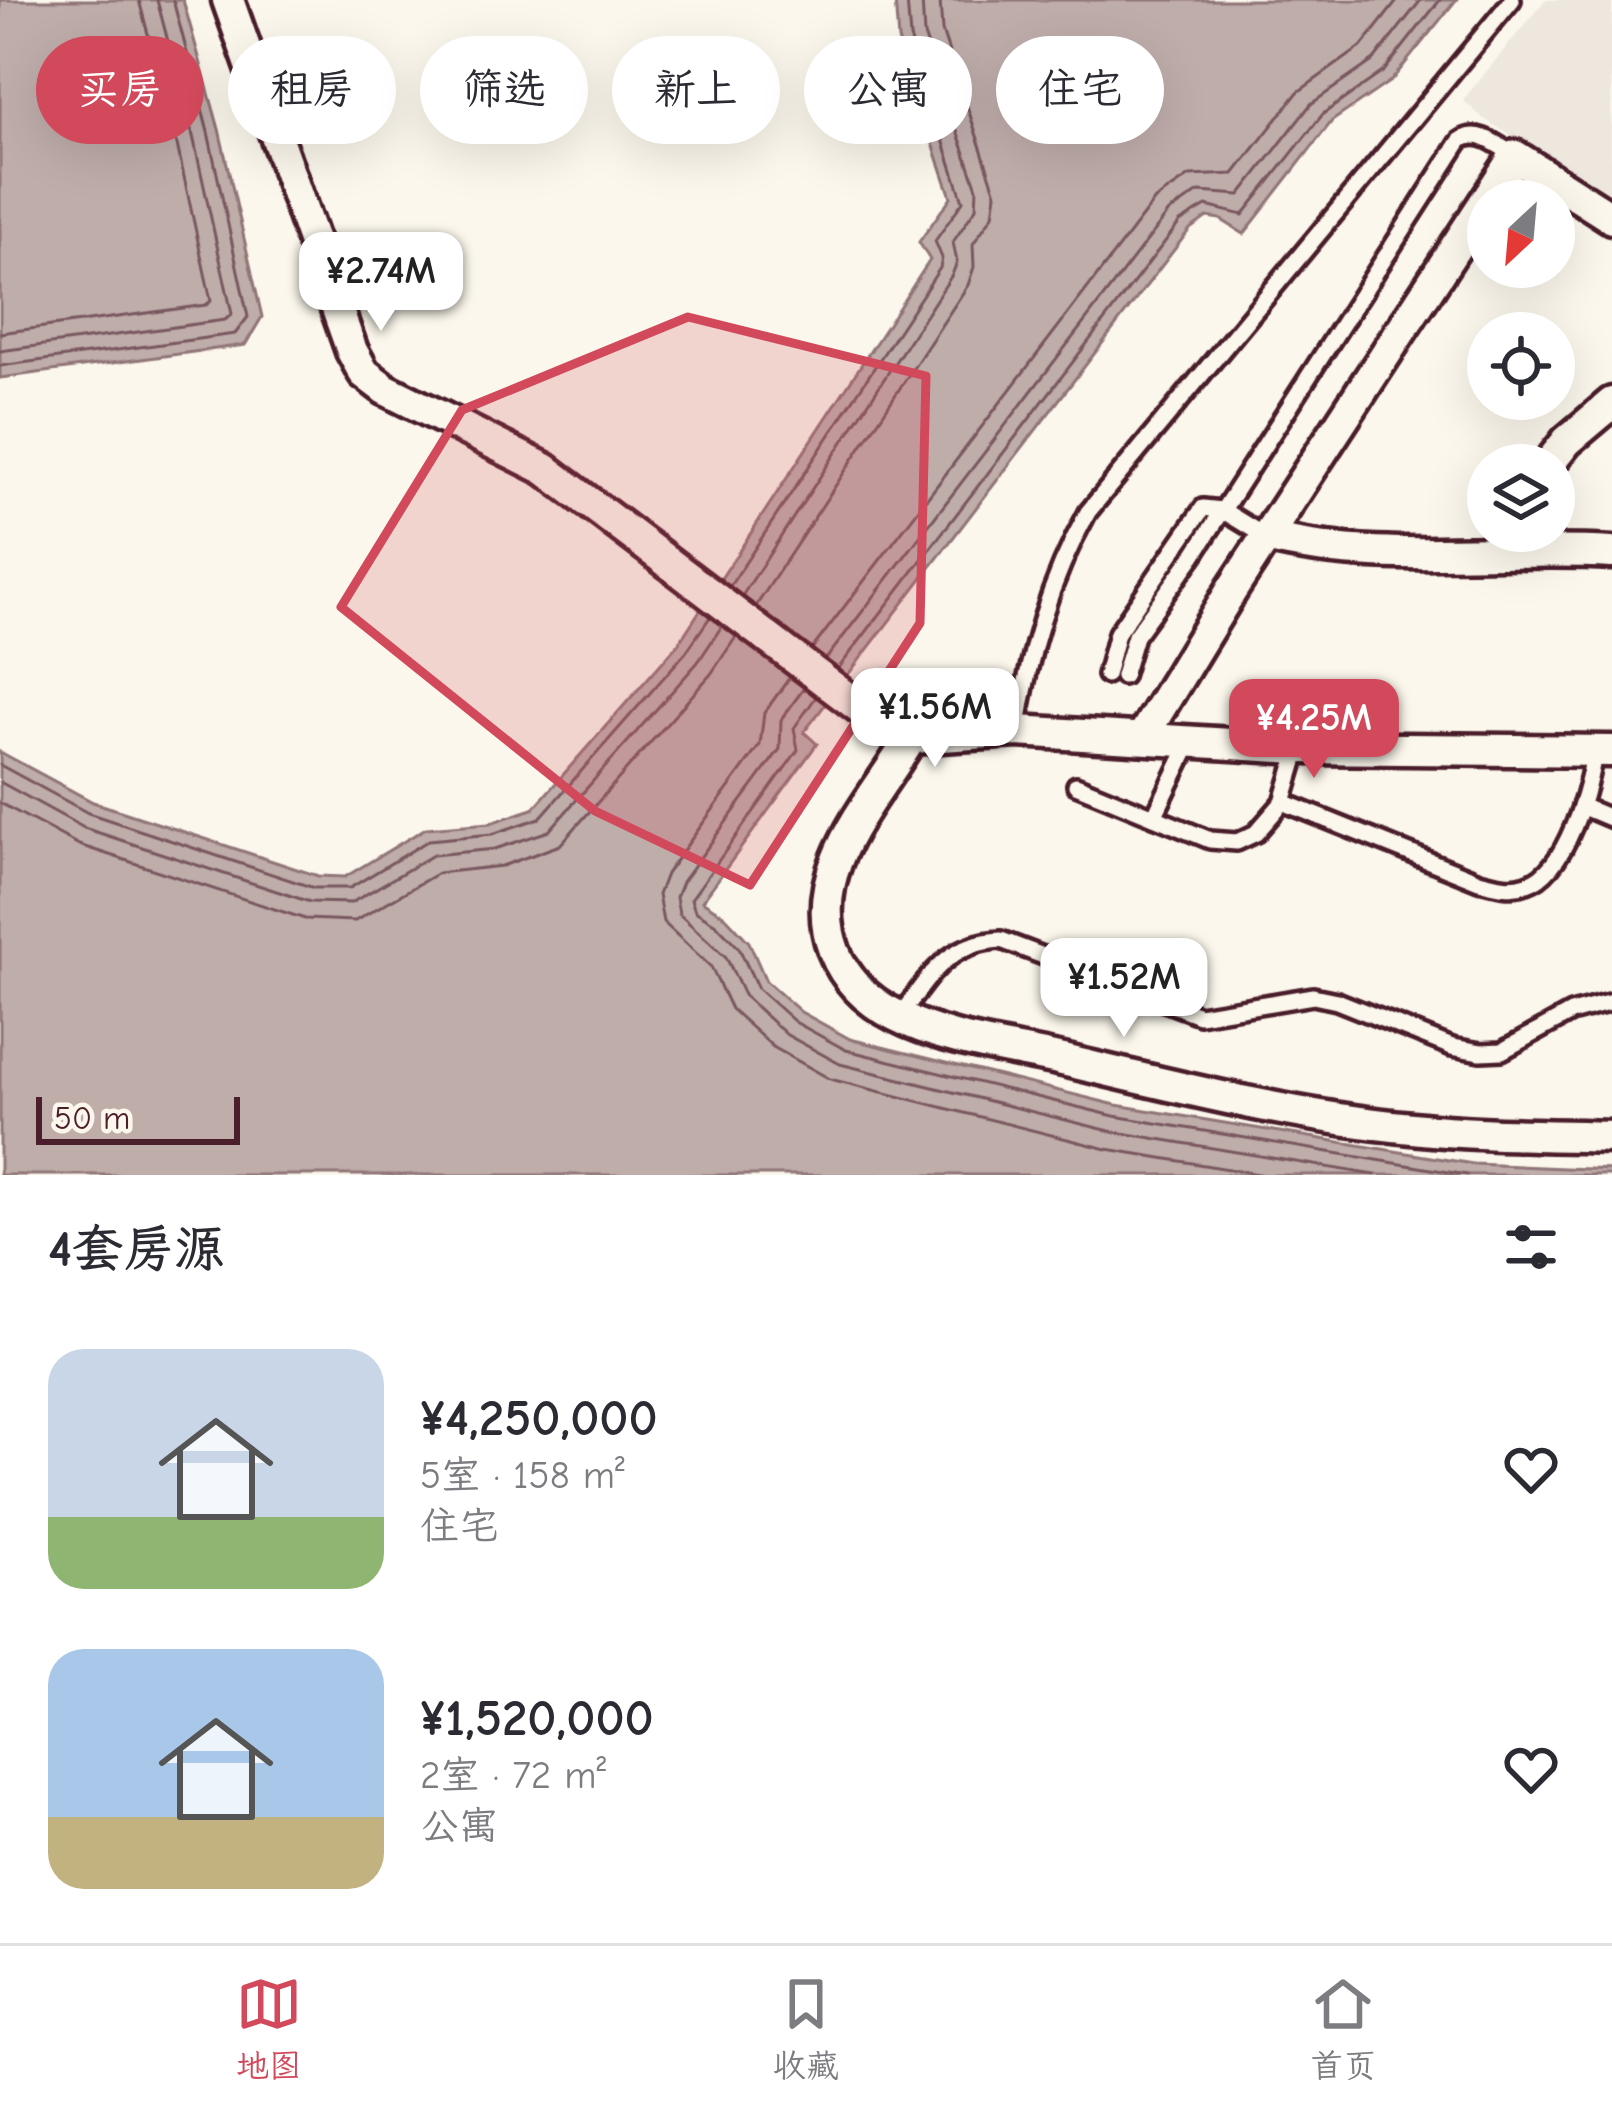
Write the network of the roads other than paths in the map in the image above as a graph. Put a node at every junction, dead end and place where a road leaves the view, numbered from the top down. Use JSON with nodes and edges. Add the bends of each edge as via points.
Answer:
{"nodes":[{"id":1,"x":228,"y":0,"type":"edge"},
{"id":2,"x":1512,"y":0,"type":"edge"},
{"id":3,"x":1515,"y":156,"type":"junction"},
{"id":4,"x":1612,"y":218,"type":"edge"},
{"id":5,"x":1612,"y":403,"type":"edge"},
{"id":6,"x":1565,"y":444,"type":"edge"},
{"id":7,"x":1222,"y":511,"type":"junction"},
{"id":8,"x":1266,"y":537,"type":"junction"},
{"id":9,"x":1467,"y":546,"type":"edge"},
{"id":10,"x":1575,"y":548,"type":"edge"},
{"id":11,"x":1612,"y":553,"type":"edge"},
{"id":12,"x":1114,"y":676,"type":"dead end"},
{"id":13,"x":1017,"y":731,"type":"junction"},
{"id":14,"x":1143,"y":736,"type":"junction"},
{"id":15,"x":911,"y":738,"type":"junction"},
{"id":16,"x":1191,"y":741,"type":"junction"},
{"id":17,"x":1299,"y":748,"type":"junction"},
{"id":18,"x":1603,"y":751,"type":"edge"},
{"id":19,"x":1076,"y":785,"type":"dead end"},
{"id":20,"x":1283,"y":802,"type":"junction"},
{"id":21,"x":1580,"y":806,"type":"junction"},
{"id":22,"x":1154,"y":818,"type":"junction"},
{"id":23,"x":1612,"y":819,"type":"edge"},
{"id":24,"x":1612,"y":1002,"type":"edge"},
{"id":25,"x":899,"y":1017,"type":"junction"},
{"id":26,"x":1612,"y":1136,"type":"edge"}],
"edges":[{"from":1,"to":15,"type":"street","via":[[364,373],[545,469],[873,720]]},
{"from":2,"to":13,"type":"lane","via":[[1088,512],[1043,608]]},
{"from":3,"to":4,"type":"street"},
{"from":3,"to":7,"type":"lane","via":[[1478,135],[1460,140]]},
{"from":3,"to":8,"type":"street"},
{"from":5,"to":6,"type":"street"},
{"from":7,"to":8,"type":"lane"},
{"from":7,"to":12,"type":"lane"},
{"from":8,"to":9,"type":"street","via":[[1379,556]]},
{"from":8,"to":14,"type":"street"},
{"from":10,"to":11,"type":"street"},
{"from":13,"to":14,"type":"street"},
{"from":13,"to":15,"type":"street"},
{"from":14,"to":16,"type":"street"},
{"from":15,"to":25,"type":"street","via":[[836,856],[827,900],[844,973]]},
{"from":16,"to":17,"type":"street"},
{"from":16,"to":22,"type":"lane"},
{"from":17,"to":18,"type":"street"},
{"from":17,"to":20,"type":"lane"},
{"from":18,"to":21,"type":"lane"},
{"from":19,"to":22,"type":"lane"},
{"from":20,"to":21,"type":"lane","via":[[1504,887],[1530,884],[1548,869]]},
{"from":20,"to":22,"type":"lane","via":[[1237,842]]},
{"from":21,"to":23,"type":"lane"},
{"from":24,"to":25,"type":"lane","via":[[1571,1013],[1502,1051],[1481,1052],[1313,997],[1199,1015],[1001,940],[953,952]]},
{"from":25,"to":26,"type":"street","via":[[1343,1118],[1501,1135]]}]}
